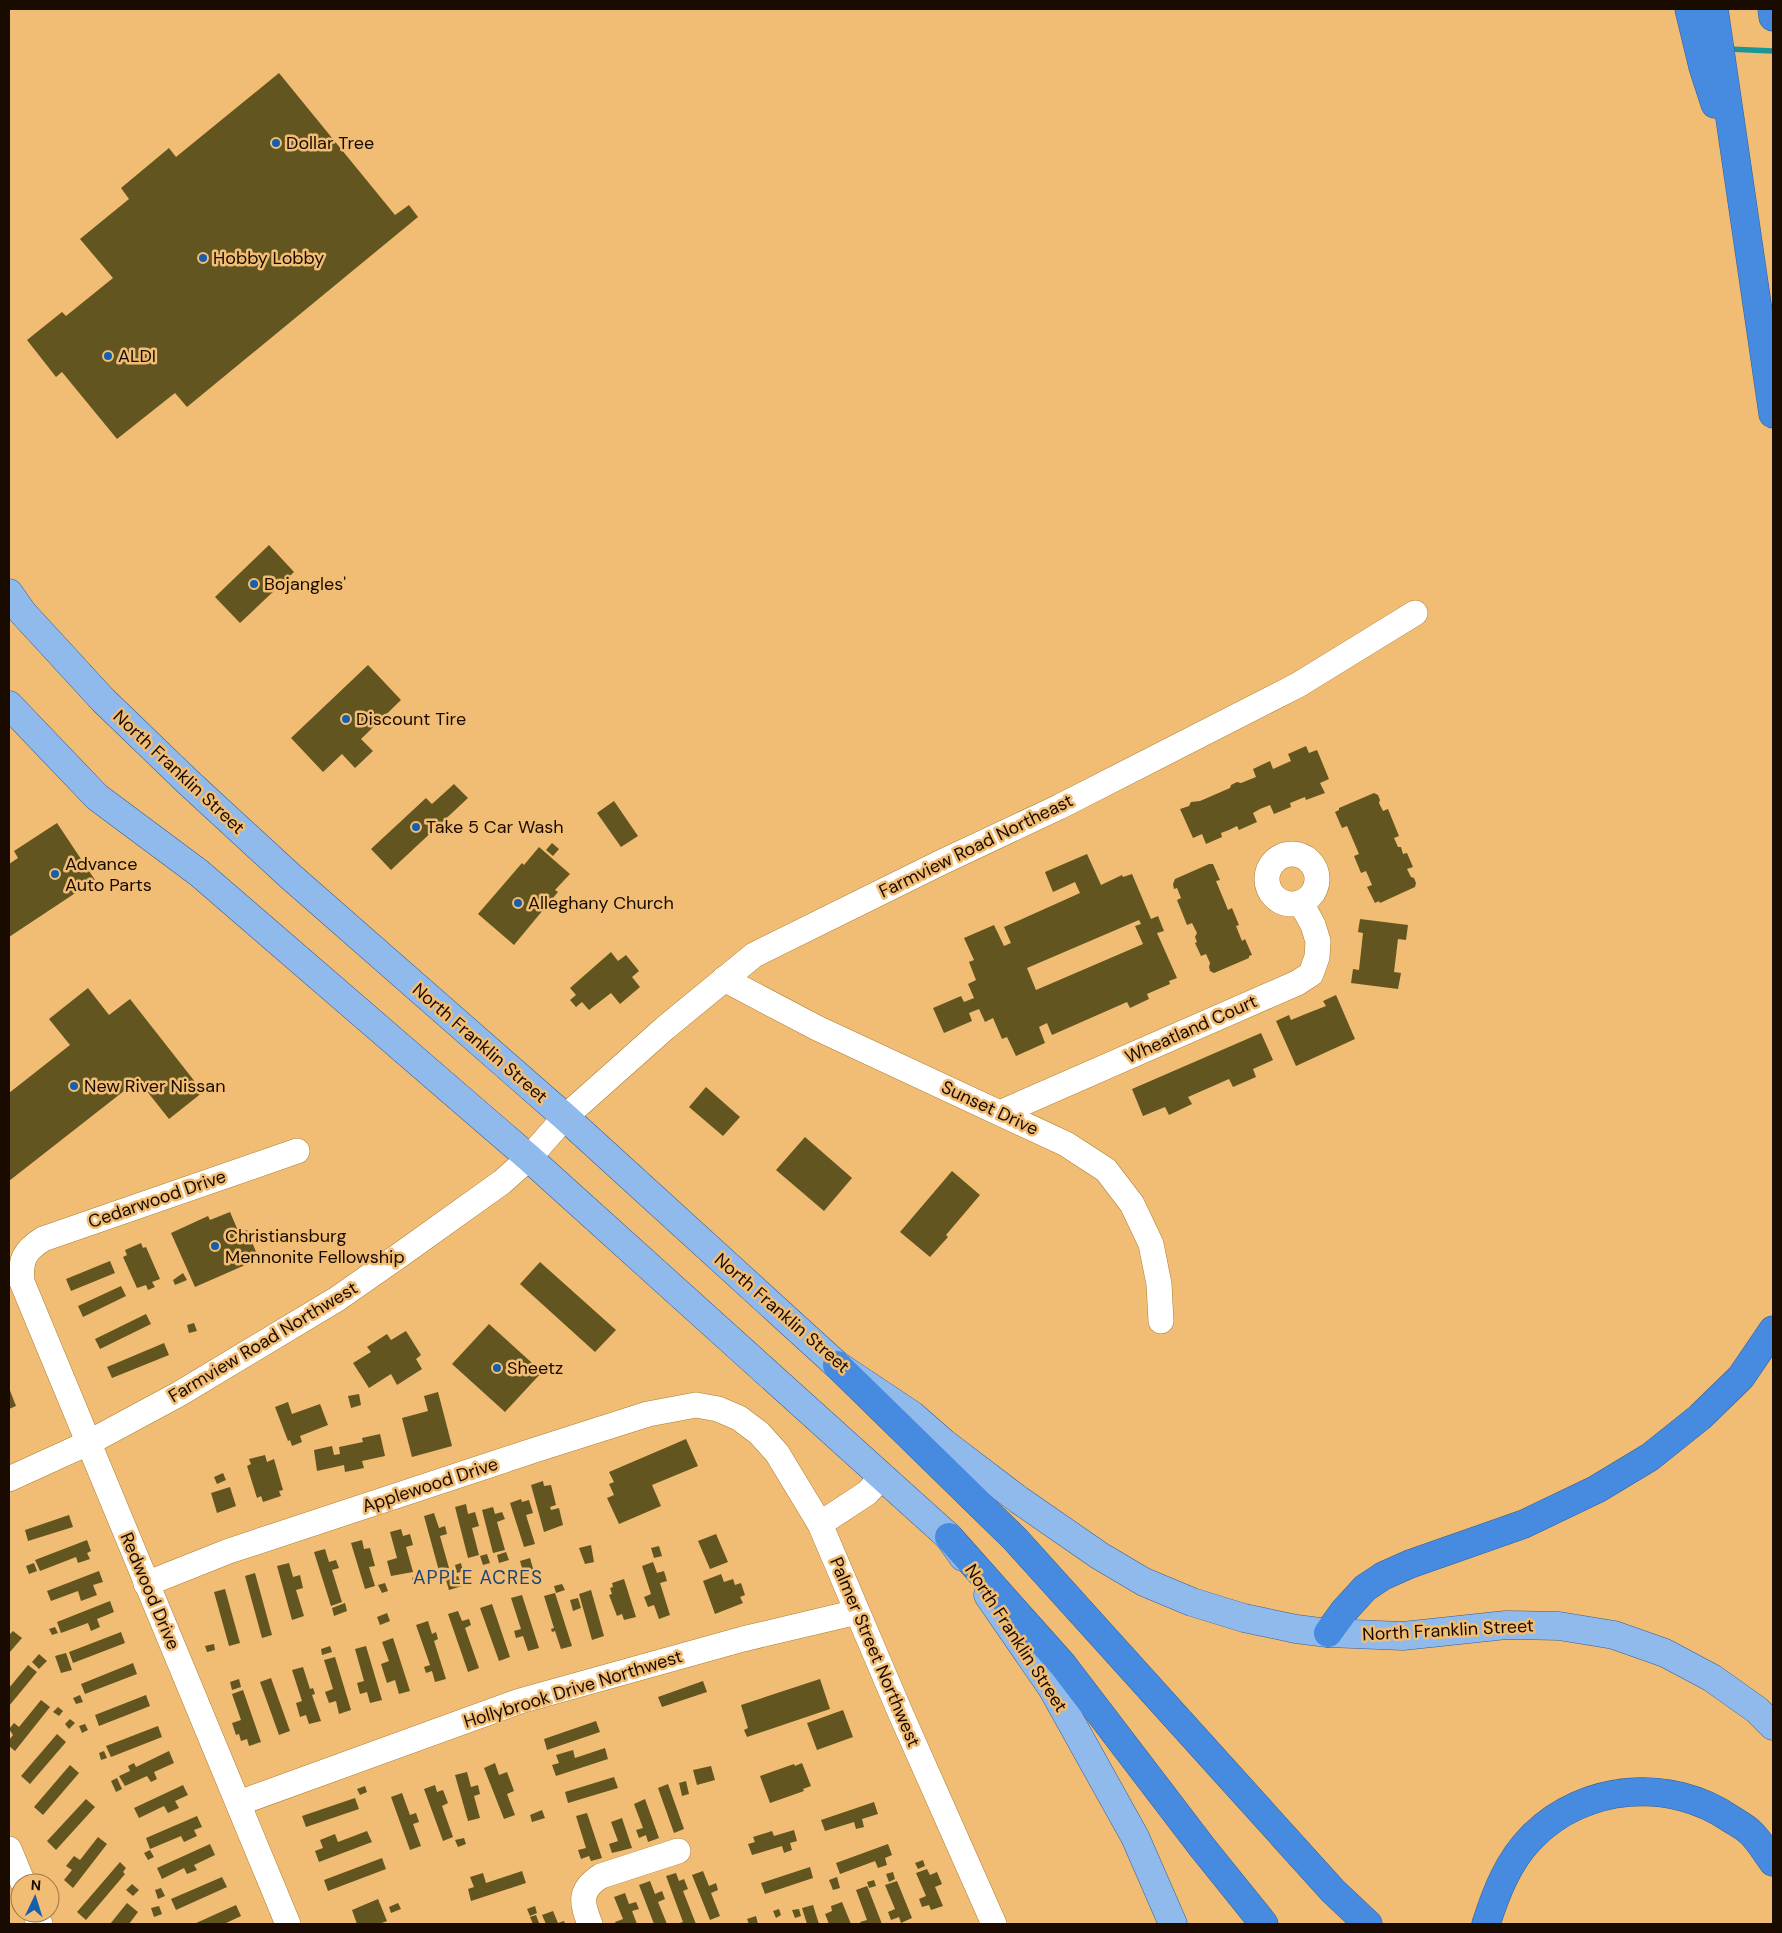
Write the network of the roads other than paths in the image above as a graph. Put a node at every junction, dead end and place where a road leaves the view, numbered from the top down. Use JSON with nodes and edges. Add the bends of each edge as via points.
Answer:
{"nodes":[{"id":1,"x":1689,"y":9,"type":"edge"},
{"id":2,"x":1714,"y":9,"type":"edge"},
{"id":3,"x":1772,"y":9,"type":"edge"},
{"id":4,"x":1773,"y":16,"type":"edge"},
{"id":5,"x":1740,"y":182,"type":"junction"},
{"id":6,"x":1773,"y":414,"type":"edge"},
{"id":7,"x":9,"y":593,"type":"edge"},
{"id":8,"x":1414,"y":613,"type":"dead end"},
{"id":9,"x":9,"y":705,"type":"edge"},
{"id":10,"x":1301,"y":903,"type":"dead end"},
{"id":11,"x":724,"y":979,"type":"junction"},
{"id":12,"x":1000,"y":1113,"type":"junction"},
{"id":13,"x":565,"y":1117,"type":"junction"},
{"id":14,"x":297,"y":1151,"type":"dead end"},
{"id":15,"x":529,"y":1158,"type":"junction"},
{"id":16,"x":24,"y":1256,"type":"joint"},
{"id":17,"x":1161,"y":1321,"type":"dead end"},
{"id":18,"x":1773,"y":1330,"type":"edge"},
{"id":19,"x":837,"y":1365,"type":"junction"},
{"id":20,"x":718,"y":1409,"type":"joint"},
{"id":21,"x":88,"y":1443,"type":"junction"},
{"id":22,"x":882,"y":1477,"type":"junction"},
{"id":23,"x":9,"y":1479,"type":"edge"},
{"id":24,"x":820,"y":1524,"type":"junction"},
{"id":25,"x":949,"y":1537,"type":"junction"},
{"id":26,"x":146,"y":1584,"type":"junction"},
{"id":27,"x":857,"y":1612,"type":"junction"},
{"id":28,"x":1328,"y":1633,"type":"junction"},
{"id":29,"x":1773,"y":1726,"type":"edge"},
{"id":30,"x":239,"y":1803,"type":"junction"},
{"id":31,"x":9,"y":1849,"type":"edge"},
{"id":32,"x":678,"y":1851,"type":"dead end"},
{"id":33,"x":1773,"y":1862,"type":"edge"},
{"id":34,"x":19,"y":1873,"type":"edge"},
{"id":35,"x":288,"y":1924,"type":"edge"},
{"id":36,"x":590,"y":1924,"type":"edge"},
{"id":37,"x":994,"y":1924,"type":"edge"},
{"id":38,"x":1173,"y":1924,"type":"edge"},
{"id":39,"x":1264,"y":1924,"type":"edge"},
{"id":40,"x":1368,"y":1924,"type":"edge"},
{"id":41,"x":1486,"y":1924,"type":"edge"}],
"edges":[{"from":1,"to":5,"type":"highway","via":[[1703,67]]},
{"from":2,"to":5,"type":"highway"},
{"from":3,"to":4,"type":"highway"},
{"from":5,"to":6,"type":"highway"},
{"from":7,"to":13,"type":"main road","name":"North Franklin Street","via":[[23,613],[103,700],[188,782],[290,876]]},
{"from":8,"to":11,"type":"street","name":"Farmview Road Northeast","via":[[1298,685],[1059,807],[754,955]]},
{"from":9,"to":15,"type":"main road","name":"North Franklin Street","via":[[97,797],[199,873]]},
{"from":10,"to":12,"type":"street","name":"Wheatland Court","via":[[1318,941],[1311,974]]},
{"from":11,"to":12,"type":"street","name":"Sunset Drive","via":[[817,1028]]},
{"from":11,"to":13,"type":"street","name":"Farmview Road Northeast"},
{"from":12,"to":17,"type":"street","name":"Sunset Drive","via":[[1066,1144],[1106,1170],[1132,1204],[1152,1244]]},
{"from":13,"to":15,"type":"street","name":"Farmview Road Northwest"},
{"from":13,"to":19,"type":"main road","name":"North Franklin Street"},
{"from":14,"to":16,"type":"street","name":"Cedarwood Drive","via":[[43,1239]]},
{"from":15,"to":21,"type":"street","name":"Farmview Road Northwest","via":[[502,1182],[337,1299],[179,1394]]},
{"from":15,"to":22,"type":"main road","name":"North Franklin Street"},
{"from":16,"to":21,"type":"street","name":"Redwood Drive","via":[[22,1282]]},
{"from":18,"to":28,"type":"highway","via":[[1741,1377],[1700,1417],[1650,1457],[1597,1489],[1524,1524],[1383,1576],[1365,1588]]},
{"from":19,"to":28,"type":"main road","name":"North Franklin Street","via":[[912,1415],[1042,1516],[1144,1582],[1192,1602],[1244,1618]]},
{"from":19,"to":40,"type":"highway","via":[[1015,1539],[1333,1891]]},
{"from":20,"to":24,"type":"street","name":"Palmer Street Northwest","via":[[739,1418],[759,1433],[777,1453]]},
{"from":20,"to":26,"type":"street","name":"Applewood Drive","via":[[696,1405],[648,1414],[229,1551]]},
{"from":21,"to":23,"type":"street","name":"Farmview Road Northwest"},
{"from":21,"to":26,"type":"street","name":"Redwood Drive"},
{"from":22,"to":24,"type":"street","via":[[867,1493]]},
{"from":22,"to":25,"type":"main road","name":"North Franklin Street"},
{"from":24,"to":27,"type":"street","name":"Palmer Street Northwest"},
{"from":25,"to":38,"type":"main road","name":"North Franklin Street","via":[[1052,1688],[1134,1837]]},
{"from":25,"to":39,"type":"highway","via":[[1063,1665]]},
{"from":26,"to":30,"type":"street","name":"Redwood Drive"},
{"from":27,"to":30,"type":"street","name":"Hollybrook Drive Northwest","via":[[743,1639],[520,1701]]},
{"from":27,"to":37,"type":"street","name":"Palmer Street Northwest"},
{"from":28,"to":29,"type":"main road","name":"North Franklin Street","via":[[1402,1636],[1506,1625],[1559,1626],[1614,1635],[1665,1653],[1712,1678],[1757,1710]]},
{"from":30,"to":35,"type":"street","name":"Redwood Drive"},
{"from":31,"to":34,"type":"street"},
{"from":32,"to":36,"type":"street","via":[[601,1876],[590,1883],[584,1895],[584,1908]]},
{"from":33,"to":41,"type":"highway","via":[[1750,1832],[1717,1809],[1682,1796],[1644,1790],[1618,1792],[1587,1801],[1557,1816],[1531,1838],[1510,1866]]}]}
